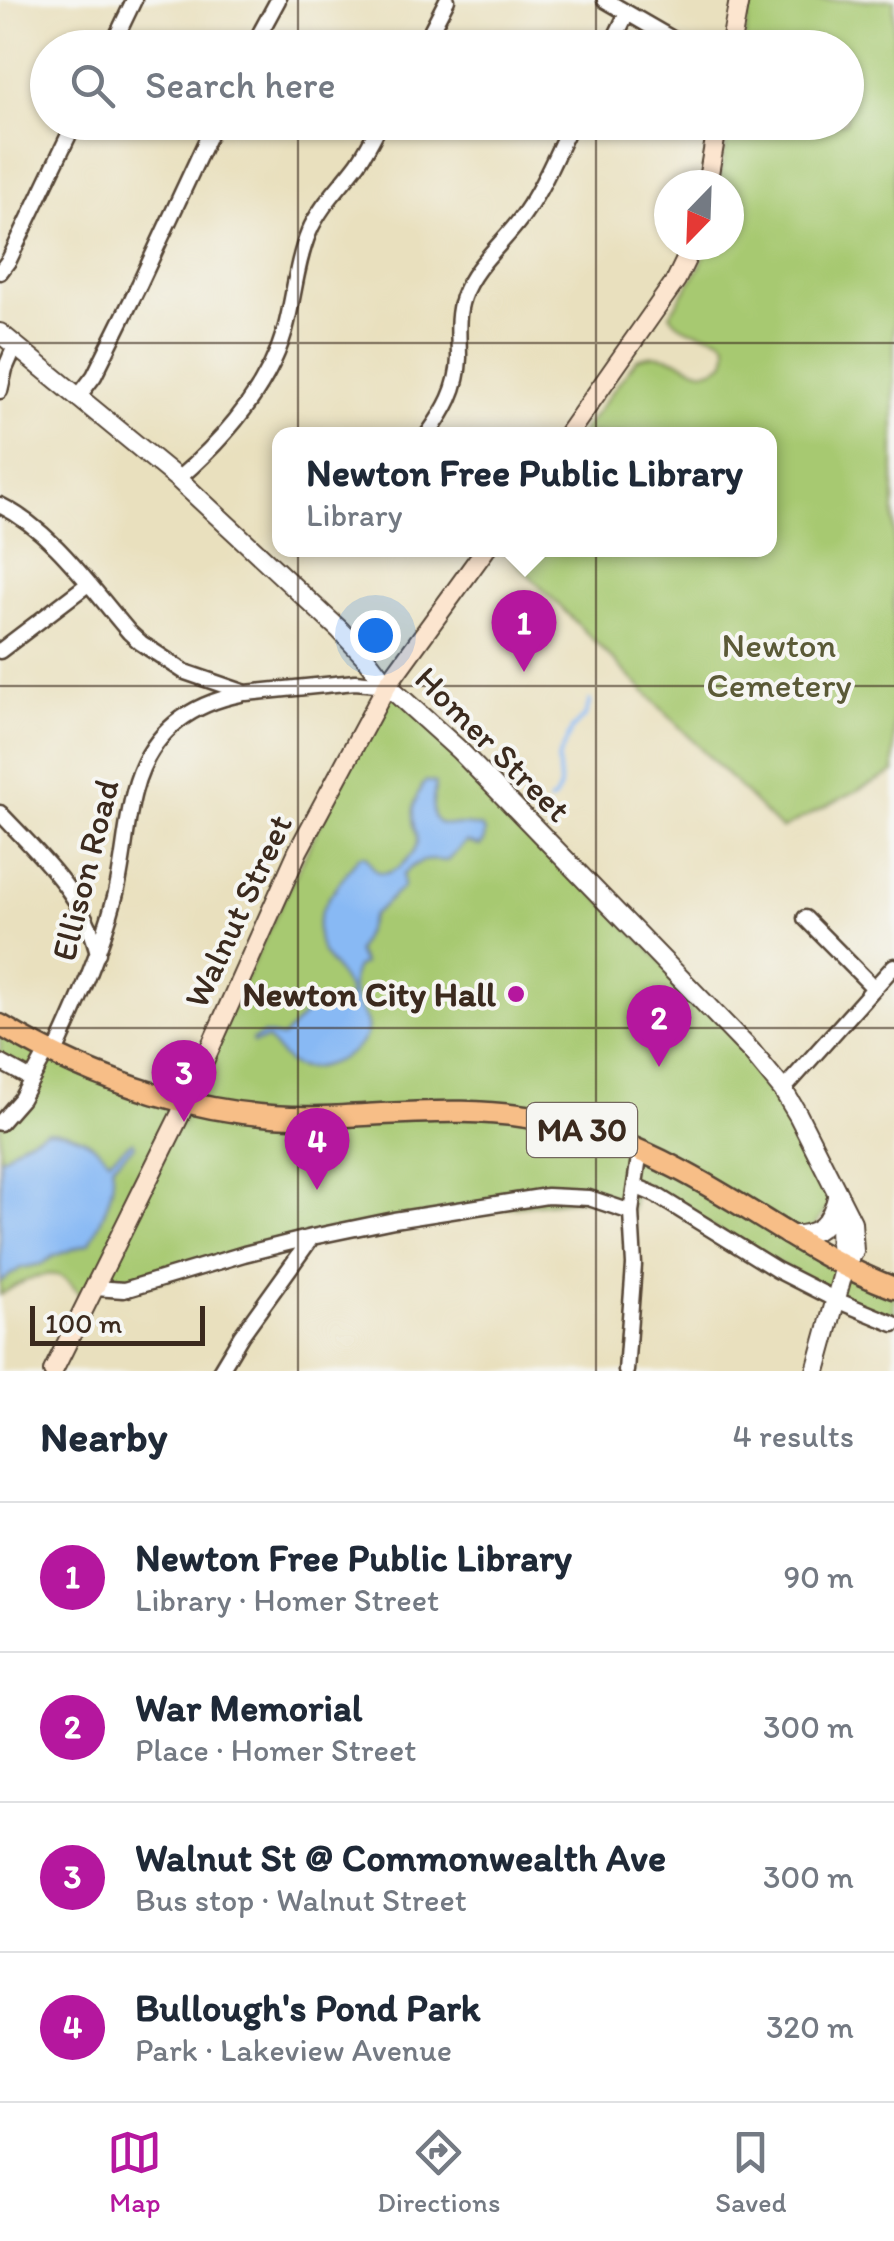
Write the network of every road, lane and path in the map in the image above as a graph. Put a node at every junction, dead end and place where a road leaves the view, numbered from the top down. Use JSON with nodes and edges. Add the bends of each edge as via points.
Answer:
{"nodes":[{"id":1,"x":134,"y":0,"type":"edge"},
{"id":2,"x":278,"y":0,"type":"edge"},
{"id":3,"x":448,"y":0,"type":"edge"},
{"id":4,"x":605,"y":0,"type":"edge"},
{"id":5,"x":739,"y":0,"type":"edge"},
{"id":6,"x":628,"y":13,"type":"junction"},
{"id":7,"x":120,"y":30,"type":"edge"},
{"id":8,"x":262,"y":30,"type":"edge"},
{"id":9,"x":432,"y":30,"type":"edge"},
{"id":10,"x":619,"y":30,"type":"edge"},
{"id":11,"x":657,"y":30,"type":"edge"},
{"id":12,"x":733,"y":30,"type":"edge"},
{"id":13,"x":66,"y":140,"type":"edge"},
{"id":14,"x":207,"y":140,"type":"edge"},
{"id":15,"x":371,"y":140,"type":"edge"},
{"id":16,"x":563,"y":140,"type":"edge"},
{"id":17,"x":715,"y":140,"type":"edge"},
{"id":18,"x":710,"y":170,"type":"edge"},
{"id":19,"x":686,"y":260,"type":"edge"},
{"id":20,"x":0,"y":272,"type":"edge"},
{"id":21,"x":0,"y":333,"type":"edge"},
{"id":22,"x":16,"y":346,"type":"junction"},
{"id":23,"x":0,"y":391,"type":"edge"},
{"id":24,"x":78,"y":397,"type":"junction"},
{"id":25,"x":432,"y":427,"type":"edge"},
{"id":26,"x":573,"y":427,"type":"edge"},
{"id":27,"x":178,"y":479,"type":"junction"},
{"id":28,"x":0,"y":505,"type":"edge"},
{"id":29,"x":480,"y":557,"type":"edge"},
{"id":30,"x":88,"y":584,"type":"junction"},
{"id":31,"x":0,"y":651,"type":"edge"},
{"id":32,"x":387,"y":685,"type":"junction"},
{"id":33,"x":246,"y":693,"type":"junction"},
{"id":34,"x":0,"y":813,"type":"edge"},
{"id":35,"x":805,"y":918,"type":"dead end"},
{"id":36,"x":98,"y":954,"type":"junction"},
{"id":37,"x":894,"y":966,"type":"edge"},
{"id":38,"x":874,"y":988,"type":"junction"},
{"id":39,"x":0,"y":1025,"type":"edge"},
{"id":40,"x":50,"y":1053,"type":"junction"},
{"id":41,"x":0,"y":1062,"type":"edge"},
{"id":42,"x":31,"y":1080,"type":"junction"},
{"id":43,"x":783,"y":1090,"type":"junction"},
{"id":44,"x":186,"y":1103,"type":"junction"},
{"id":45,"x":0,"y":1123,"type":"edge"},
{"id":46,"x":640,"y":1150,"type":"junction"},
{"id":47,"x":635,"y":1186,"type":"junction"},
{"id":48,"x":841,"y":1200,"type":"junction"},
{"id":49,"x":630,"y":1212,"type":"junction"},
{"id":50,"x":785,"y":1234,"type":"junction"},
{"id":51,"x":312,"y":1238,"type":"junction"},
{"id":52,"x":846,"y":1266,"type":"junction"},
{"id":53,"x":95,"y":1288,"type":"junction"},
{"id":54,"x":894,"y":1288,"type":"edge"},
{"id":55,"x":836,"y":1300,"type":"junction"},
{"id":56,"x":894,"y":1324,"type":"edge"},
{"id":57,"x":53,"y":1371,"type":"edge"},
{"id":58,"x":220,"y":1371,"type":"edge"},
{"id":59,"x":626,"y":1371,"type":"edge"},
{"id":60,"x":816,"y":1371,"type":"edge"}],
"edges":[{"from":1,"to":7,"type":"street"},
{"from":2,"to":8,"type":"street"},
{"from":3,"to":9,"type":"street"},
{"from":4,"to":6,"type":"street"},
{"from":5,"to":12,"type":"main road"},
{"from":6,"to":10,"type":"street"},
{"from":6,"to":11,"type":"street"},
{"from":13,"to":20,"type":"street"},
{"from":14,"to":24,"type":"street","via":[[140,285]]},
{"from":15,"to":27,"type":"street","via":[[308,234],[268,376]]},
{"from":16,"to":25,"type":"street","via":[[528,210],[468,284],[454,393]]},
{"from":17,"to":18,"type":"main road"},
{"from":19,"to":26,"type":"main road"},
{"from":21,"to":22,"type":"street","name":"Homer Street"},
{"from":22,"to":23,"type":"street"},
{"from":22,"to":24,"type":"street","name":"Homer Street"},
{"from":24,"to":27,"type":"street","name":"Homer Street"},
{"from":27,"to":32,"type":"street","name":"Homer Street","via":[[340,630]]},
{"from":28,"to":30,"type":"street","via":[[61,550]]},
{"from":29,"to":32,"type":"main road","name":"Walnut Street"},
{"from":30,"to":31,"type":"street"},
{"from":30,"to":33,"type":"street","via":[[162,658]]},
{"from":32,"to":33,"type":"street"},
{"from":32,"to":43,"type":"street","name":"Homer Street","via":[[459,750]]},
{"from":32,"to":44,"type":"main road","name":"Walnut Street","via":[[288,872]]},
{"from":33,"to":36,"type":"street","name":"Ellison Road","via":[[192,710],[144,764]]},
{"from":34,"to":36,"type":"street","via":[[72,893]]},
{"from":35,"to":38,"type":"street"},
{"from":36,"to":40,"type":"street","name":"Ellison Road"},
{"from":37,"to":38,"type":"street"},
{"from":38,"to":43,"type":"street"},
{"from":39,"to":40,"type":"main road","number":"MA 30"},
{"from":40,"to":42,"type":"street","name":"Ellison Road"},
{"from":40,"to":44,"type":"main road","number":"MA 30"},
{"from":41,"to":42,"type":"street"},
{"from":42,"to":45,"type":"street","name":"Ellison Road"},
{"from":43,"to":48,"type":"street","name":"Homer Street"},
{"from":44,"to":46,"type":"main road","number":"MA 30","via":[[286,1117],[497,1113],[554,1122]]},
{"from":44,"to":53,"type":"main road","name":"Walnut Street"},
{"from":46,"to":47,"type":"street"},
{"from":46,"to":50,"type":"main road","number":"MA 30"},
{"from":47,"to":49,"type":"street"},
{"from":47,"to":55,"type":"street"},
{"from":48,"to":50,"type":"street","via":[[822,1227]]},
{"from":48,"to":52,"type":"street","name":"Homer Street"},
{"from":49,"to":51,"type":"street","via":[[590,1198],[547,1196]]},
{"from":49,"to":59,"type":"street","via":[[634,1265]]},
{"from":50,"to":52,"type":"main road","number":"MA 30"},
{"from":51,"to":53,"type":"street","via":[[124,1290]]},
{"from":51,"to":58,"type":"street"},
{"from":52,"to":54,"type":"main road","number":"MA 30"},
{"from":52,"to":55,"type":"street"},
{"from":53,"to":57,"type":"main road","name":"Walnut Street"},
{"from":55,"to":56,"type":"street"},
{"from":55,"to":60,"type":"street"}]}
